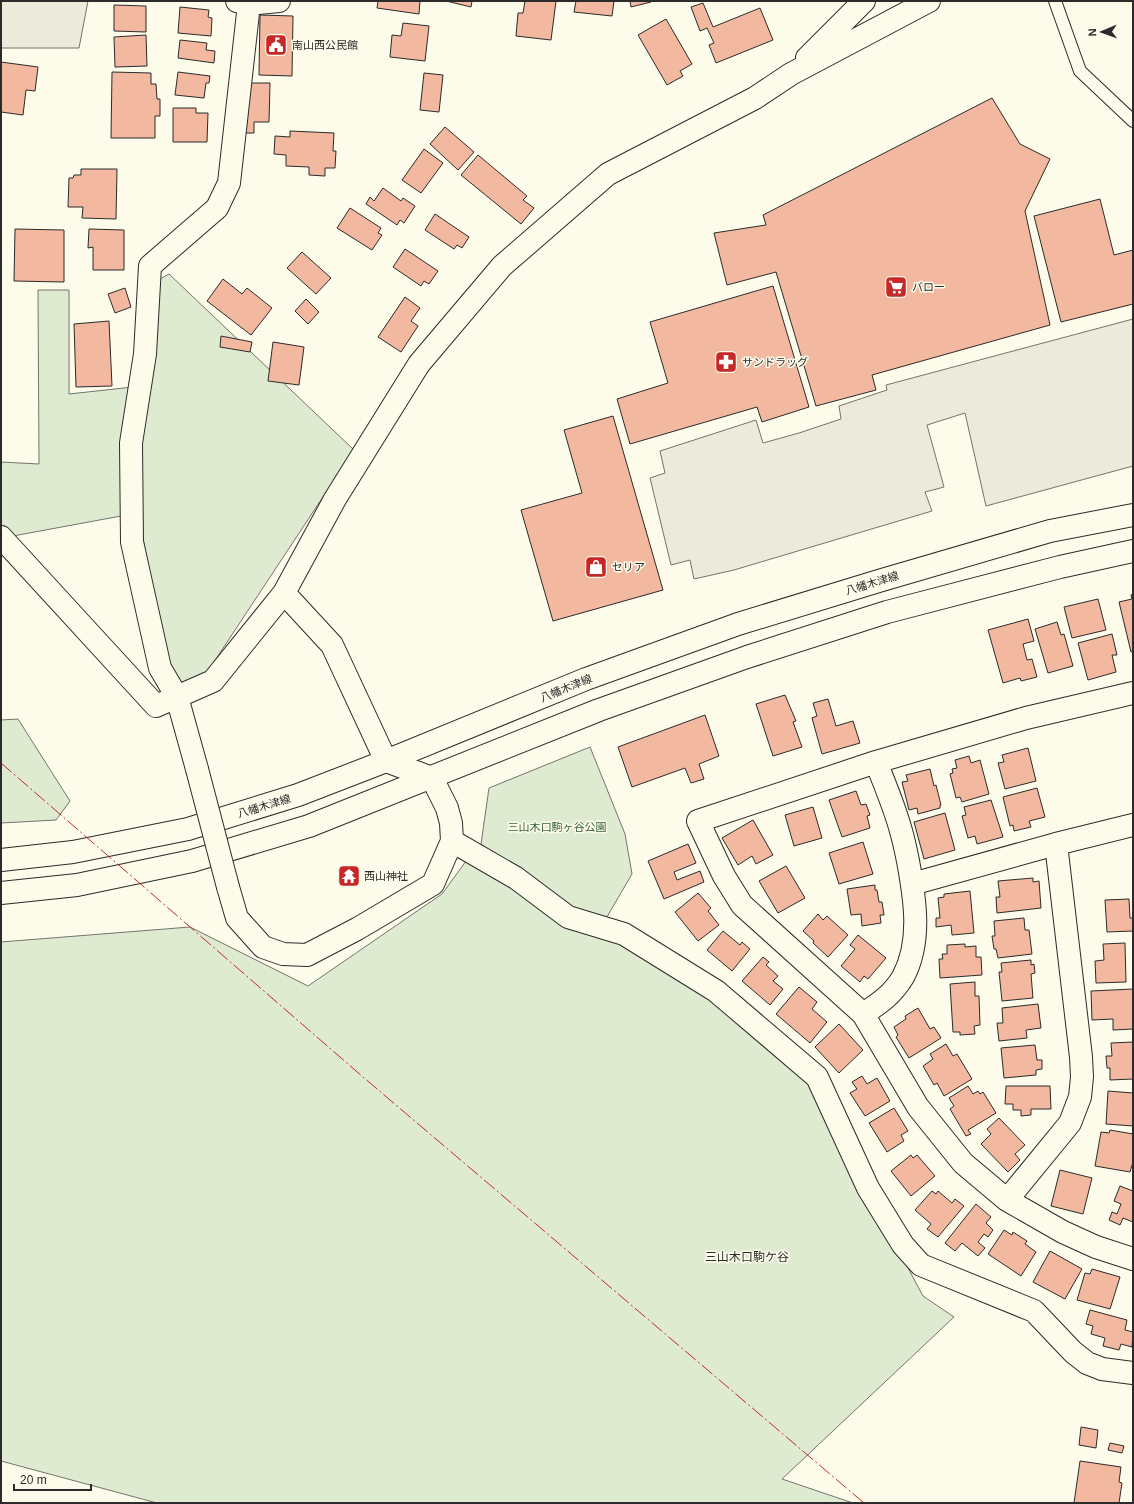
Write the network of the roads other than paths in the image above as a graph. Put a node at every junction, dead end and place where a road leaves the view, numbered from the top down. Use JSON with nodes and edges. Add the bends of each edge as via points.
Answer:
{"nodes":[{"id":1,"x":279,"y":1,"type":"edge"},
{"id":2,"x":864,"y":1,"type":"edge"},
{"id":3,"x":929,"y":1,"type":"edge"},
{"id":4,"x":1055,"y":1,"type":"edge"},
{"id":5,"x":243,"y":2,"type":"edge"},
{"id":6,"x":791,"y":74,"type":"junction"},
{"id":7,"x":1133,"y":121,"type":"edge"},
{"id":8,"x":1133,"y":515,"type":"edge"},
{"id":9,"x":1,"y":537,"type":"edge"},
{"id":10,"x":1133,"y":551,"type":"edge"},
{"id":11,"x":284,"y":593,"type":"junction"},
{"id":12,"x":1133,"y":693,"type":"edge"},
{"id":13,"x":177,"y":697,"type":"junction"},
{"id":14,"x":386,"y":761,"type":"junction"},
{"id":15,"x":876,"y":762,"type":"junction"},
{"id":16,"x":432,"y":778,"type":"junction"},
{"id":17,"x":1133,"y":825,"type":"edge"},
{"id":18,"x":452,"y":841,"type":"junction"},
{"id":19,"x":1056,"y":844,"type":"junction"},
{"id":20,"x":1,"y":860,"type":"edge"},
{"id":21,"x":912,"y":884,"type":"junction"},
{"id":22,"x":1,"y":893,"type":"edge"},
{"id":23,"x":863,"y":1014,"type":"junction"},
{"id":24,"x":1006,"y":1200,"type":"junction"},
{"id":25,"x":1133,"y":1259,"type":"edge"},
{"id":26,"x":1133,"y":1373,"type":"edge"}],
"edges":[{"from":1,"to":5,"type":"street"},
{"from":2,"to":6,"type":"street"},
{"from":3,"to":6,"type":"street"},
{"from":4,"to":7,"type":"lane","via":[[1080,71]]},
{"from":5,"to":13,"type":"street","via":[[229,183],[217,208],[150,266],[144,354],[131,443],[132,542],[160,668]]},
{"from":6,"to":11,"type":"street","via":[[755,98],[608,174],[502,266],[419,364],[335,499]]},
{"from":8,"to":14,"type":"street","name":"八幡木津線","via":[[1050,531],[738,624],[586,679]]},
{"from":9,"to":13,"type":"street","via":[[156,706]]},
{"from":10,"to":16,"type":"street","via":[[1060,567],[887,612],[747,656],[599,710]]},
{"from":11,"to":13,"type":"street","via":[[213,681]]},
{"from":11,"to":14,"type":"street","via":[[332,645]]},
{"from":12,"to":15,"type":"street","via":[[1026,718]]},
{"from":13,"to":18,"type":"street","bridge":true,"via":[[237,918],[263,947],[283,954],[306,955],[357,929],[433,884]]},
{"from":14,"to":16,"type":"street"},
{"from":14,"to":20,"type":"street","name":"八幡木津線","via":[[298,795],[188,829],[73,852]]},
{"from":15,"to":21,"type":"street","via":[[902,831]]},
{"from":15,"to":23,"type":"street","via":[[698,821],[724,876],[742,905]]},
{"from":16,"to":18,"type":"street","via":[[447,808]]},
{"from":16,"to":22,"type":"street","via":[[309,826],[192,862],[77,885]]},
{"from":17,"to":19,"type":"street"},
{"from":18,"to":26,"type":"street","via":[[516,878],[568,917],[624,934],[716,991],[817,1077],[868,1188],[903,1245],[921,1265],[1034,1311],[1087,1363],[1102,1369]]},
{"from":19,"to":21,"type":"street"},
{"from":19,"to":24,"type":"street","via":[[1081,1057],[1080,1097],[1070,1123]]},
{"from":21,"to":23,"type":"street","via":[[916,930],[909,965],[893,991]]},
{"from":23,"to":24,"type":"street","via":[[918,1107],[963,1163]]},
{"from":24,"to":25,"type":"street","via":[[1063,1232],[1096,1247]]}]}
